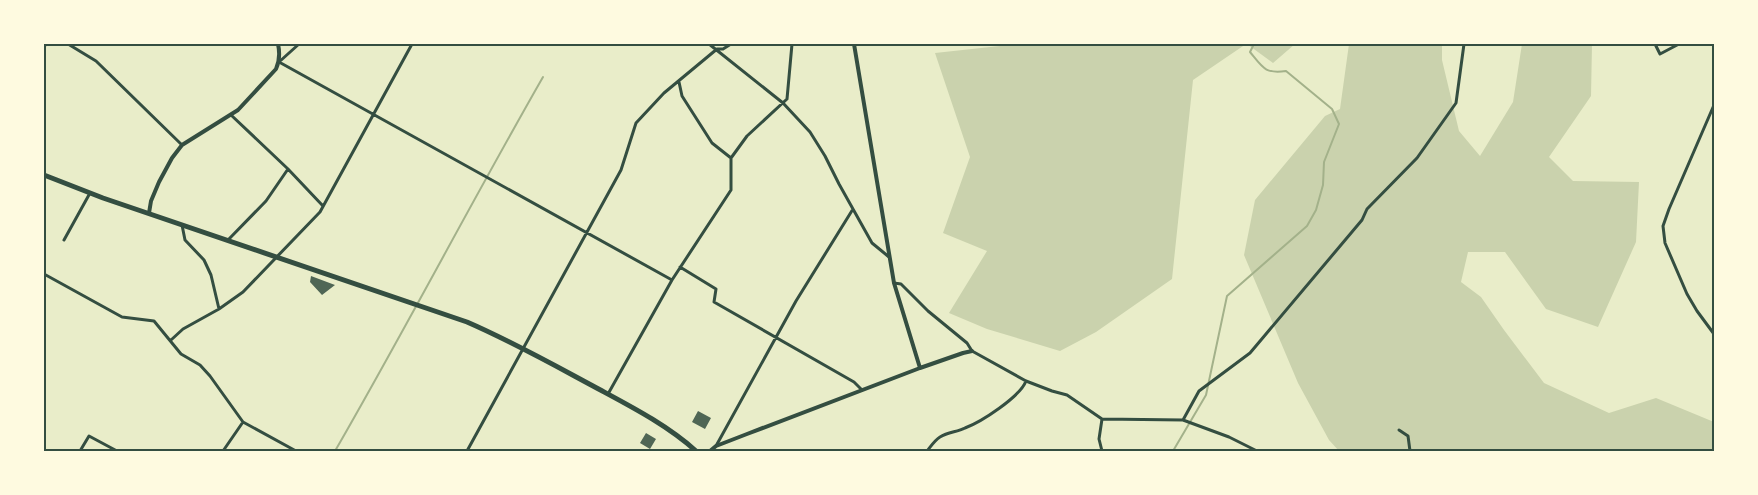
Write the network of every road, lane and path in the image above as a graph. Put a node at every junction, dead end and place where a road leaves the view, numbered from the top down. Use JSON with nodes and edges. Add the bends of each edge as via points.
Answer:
{"nodes":[{"id":1,"x":46,"y":44,"type":"edge"},
{"id":2,"x":68,"y":44,"type":"edge"},
{"id":3,"x":278,"y":44,"type":"edge"},
{"id":4,"x":300,"y":44,"type":"edge"},
{"id":5,"x":412,"y":44,"type":"edge"},
{"id":6,"x":708,"y":44,"type":"edge"},
{"id":7,"x":731,"y":44,"type":"edge"},
{"id":8,"x":792,"y":44,"type":"edge"},
{"id":9,"x":854,"y":44,"type":"edge"},
{"id":10,"x":1464,"y":44,"type":"edge"},
{"id":11,"x":1655,"y":44,"type":"edge"},
{"id":12,"x":1680,"y":44,"type":"edge"},
{"id":13,"x":44,"y":47,"type":"edge"},
{"id":14,"x":717,"y":50,"type":"junction"},
{"id":15,"x":279,"y":62,"type":"junction"},
{"id":16,"x":679,"y":82,"type":"junction"},
{"id":17,"x":784,"y":103,"type":"junction"},
{"id":18,"x":1714,"y":105,"type":"edge"},
{"id":19,"x":373,"y":114,"type":"junction"},
{"id":20,"x":231,"y":115,"type":"junction"},
{"id":21,"x":182,"y":145,"type":"junction"},
{"id":22,"x":731,"y":158,"type":"junction"},
{"id":23,"x":288,"y":170,"type":"junction"},
{"id":24,"x":44,"y":174,"type":"edge"},
{"id":25,"x":90,"y":193,"type":"junction"},
{"id":26,"x":323,"y":206,"type":"junction"},
{"id":27,"x":853,"y":209,"type":"junction"},
{"id":28,"x":149,"y":213,"type":"junction"},
{"id":29,"x":182,"y":224,"type":"junction"},
{"id":30,"x":588,"y":233,"type":"junction"},
{"id":31,"x":64,"y":240,"type":"dead end"},
{"id":32,"x":228,"y":240,"type":"junction"},
{"id":33,"x":276,"y":256,"type":"junction"},
{"id":34,"x":889,"y":257,"type":"junction"},
{"id":35,"x":680,"y":267,"type":"junction"},
{"id":36,"x":44,"y":274,"type":"edge"},
{"id":37,"x":672,"y":280,"type":"junction"},
{"id":38,"x":894,"y":283,"type":"junction"},
{"id":39,"x":219,"y":309,"type":"junction"},
{"id":40,"x":1714,"y":334,"type":"edge"},
{"id":41,"x":775,"y":337,"type":"junction"},
{"id":42,"x":171,"y":340,"type":"junction"},
{"id":43,"x":523,"y":348,"type":"junction"},
{"id":44,"x":972,"y":351,"type":"junction"},
{"id":45,"x":920,"y":368,"type":"junction"},
{"id":46,"x":1026,"y":381,"type":"junction"},
{"id":47,"x":862,"y":390,"type":"junction"},
{"id":48,"x":608,"y":394,"type":"junction"},
{"id":49,"x":1102,"y":419,"type":"junction"},
{"id":50,"x":1183,"y":420,"type":"junction"},
{"id":51,"x":243,"y":422,"type":"junction"},
{"id":52,"x":1398,"y":430,"type":"dead end"},
{"id":53,"x":716,"y":446,"type":"junction"},
{"id":54,"x":80,"y":451,"type":"edge"},
{"id":55,"x":117,"y":451,"type":"edge"},
{"id":56,"x":223,"y":451,"type":"edge"},
{"id":57,"x":296,"y":451,"type":"edge"},
{"id":58,"x":467,"y":451,"type":"edge"},
{"id":59,"x":696,"y":451,"type":"edge"},
{"id":60,"x":710,"y":451,"type":"edge"},
{"id":61,"x":927,"y":451,"type":"edge"},
{"id":62,"x":1102,"y":451,"type":"edge"},
{"id":63,"x":1257,"y":451,"type":"edge"},
{"id":64,"x":1410,"y":451,"type":"edge"}],
"edges":[{"from":1,"to":13,"type":"street"},
{"from":2,"to":21,"type":"street","via":[[96,61]]},
{"from":3,"to":15,"type":"street"},
{"from":4,"to":15,"type":"street"},
{"from":5,"to":19,"type":"street"},
{"from":6,"to":14,"type":"street"},
{"from":7,"to":14,"type":"street"},
{"from":8,"to":17,"type":"street"},
{"from":9,"to":34,"type":"street"},
{"from":10,"to":50,"type":"street","via":[[1456,103],[1447,118],[1417,158],[1367,209],[1362,220],[1250,352],[1199,391]]},
{"from":11,"to":12,"type":"street","via":[[1660,54]]},
{"from":14,"to":16,"type":"street"},
{"from":14,"to":17,"type":"street"},
{"from":15,"to":19,"type":"street"},
{"from":15,"to":20,"type":"street"},
{"from":16,"to":22,"type":"street","via":[[682,96],[712,143]]},
{"from":16,"to":30,"type":"street","via":[[636,123],[621,170]]},
{"from":17,"to":22,"type":"street","via":[[747,136]]},
{"from":17,"to":27,"type":"street","via":[[826,156]]},
{"from":18,"to":40,"type":"street","via":[[1663,226],[1665,243],[1687,294]]},
{"from":19,"to":26,"type":"street"},
{"from":19,"to":30,"type":"street"},
{"from":20,"to":21,"type":"street"},
{"from":20,"to":23,"type":"street"},
{"from":21,"to":28,"type":"street","via":[[160,182]]},
{"from":22,"to":35,"type":"street","via":[[731,190]]},
{"from":23,"to":26,"type":"street"},
{"from":23,"to":32,"type":"street","via":[[266,201]]},
{"from":24,"to":25,"type":"main road"},
{"from":25,"to":28,"type":"main road"},
{"from":25,"to":31,"type":"street"},
{"from":26,"to":33,"type":"street"},
{"from":27,"to":34,"type":"street","via":[[872,243]]},
{"from":27,"to":41,"type":"street"},
{"from":28,"to":29,"type":"main road"},
{"from":29,"to":32,"type":"main road"},
{"from":29,"to":39,"type":"street","via":[[185,240],[204,260]]},
{"from":30,"to":37,"type":"street"},
{"from":30,"to":43,"type":"street"},
{"from":32,"to":33,"type":"main road"},
{"from":33,"to":39,"type":"street","via":[[243,292]]},
{"from":33,"to":43,"type":"main road","via":[[444,313]]},
{"from":34,"to":38,"type":"street"},
{"from":35,"to":37,"type":"street"},
{"from":35,"to":41,"type":"street","via":[[716,289],[714,302]]},
{"from":36,"to":42,"type":"street","via":[[122,318],[154,321]]},
{"from":37,"to":48,"type":"street"},
{"from":38,"to":44,"type":"street","via":[[901,284]]},
{"from":38,"to":45,"type":"street"},
{"from":39,"to":42,"type":"street","via":[[183,329]]},
{"from":41,"to":47,"type":"street","via":[[854,382]]},
{"from":41,"to":53,"type":"street"},
{"from":42,"to":51,"type":"street","via":[[181,354],[200,365],[210,376]]},
{"from":43,"to":48,"type":"main road"},
{"from":43,"to":58,"type":"street"},
{"from":44,"to":45,"type":"street"},
{"from":44,"to":46,"type":"street"},
{"from":45,"to":47,"type":"street"},
{"from":46,"to":49,"type":"street","via":[[1067,395]]},
{"from":46,"to":61,"type":"street","via":[[986,418],[946,433]]},
{"from":47,"to":53,"type":"street"},
{"from":48,"to":59,"type":"main road"},
{"from":49,"to":50,"type":"street"},
{"from":49,"to":62,"type":"street","via":[[1099,439]]},
{"from":50,"to":63,"type":"street"},
{"from":51,"to":56,"type":"street"},
{"from":51,"to":57,"type":"street"},
{"from":52,"to":64,"type":"street","via":[[1408,436]]},
{"from":53,"to":60,"type":"street"},
{"from":54,"to":55,"type":"street","via":[[89,436]]}]}
